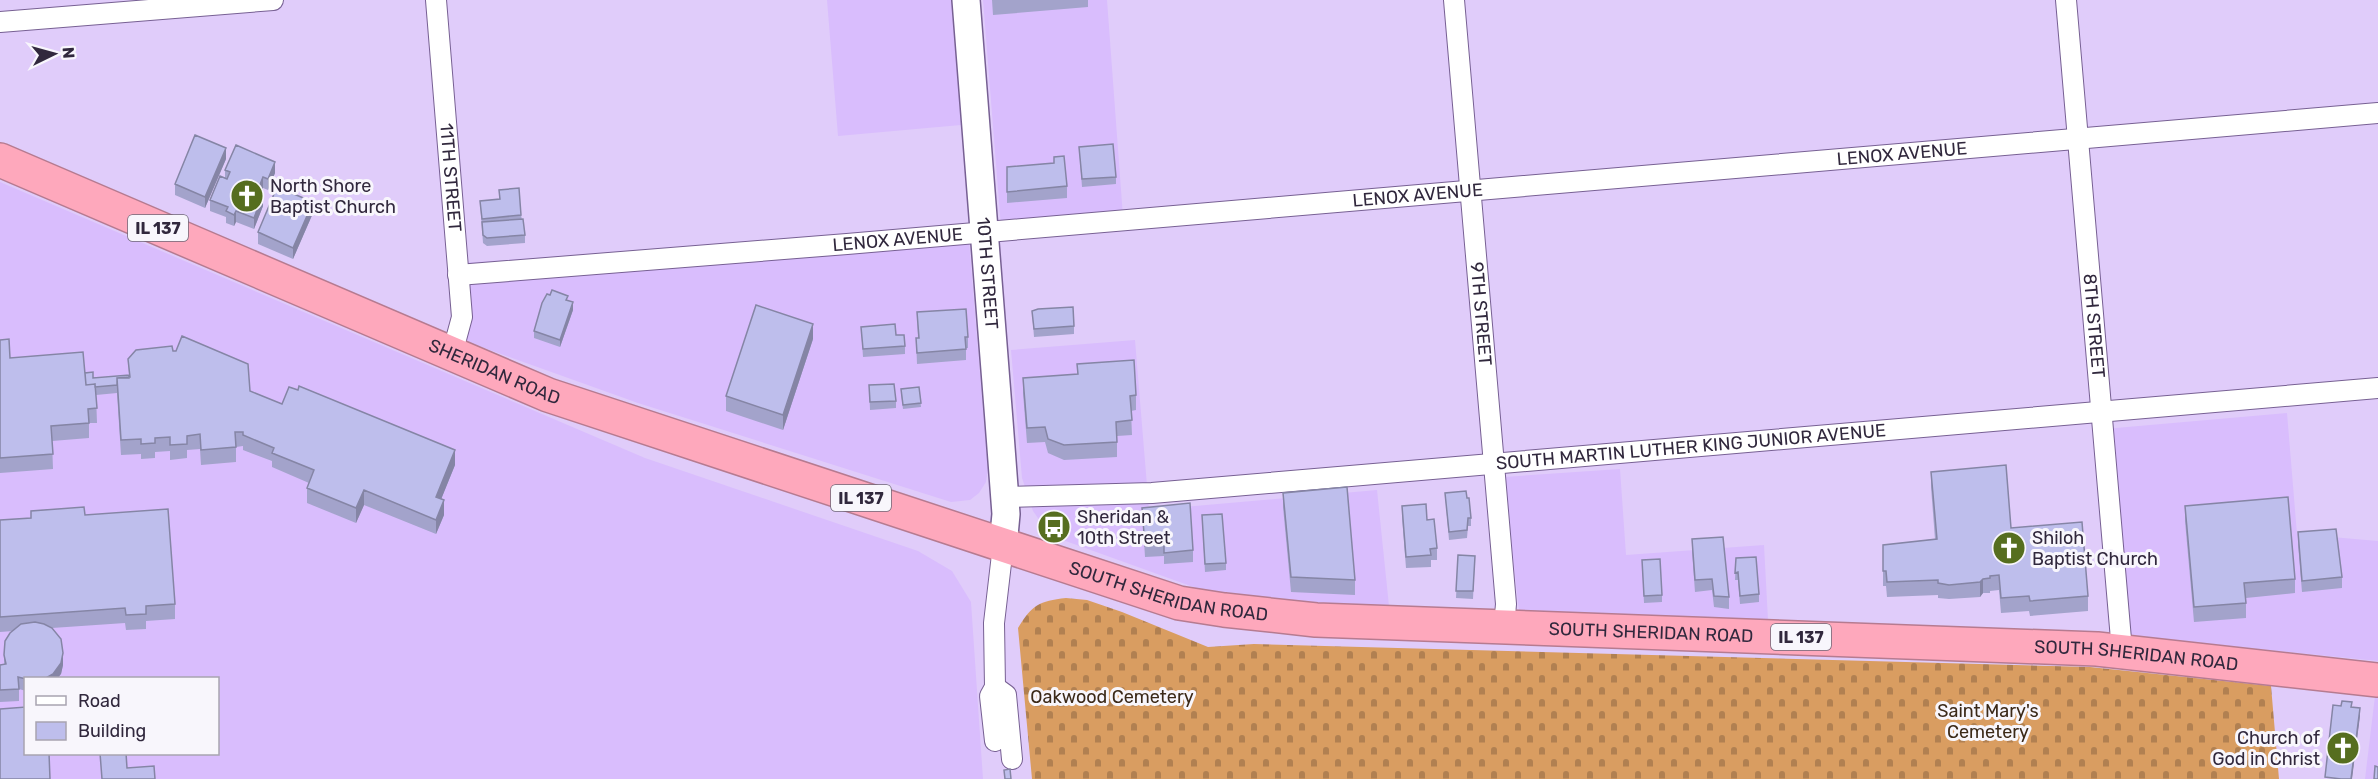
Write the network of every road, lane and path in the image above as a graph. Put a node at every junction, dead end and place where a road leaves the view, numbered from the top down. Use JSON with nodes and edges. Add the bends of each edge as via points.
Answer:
{"nodes":[{"id":1,"x":273,"y":0,"type":"edge"},
{"id":2,"x":436,"y":0,"type":"edge"},
{"id":3,"x":966,"y":0,"type":"edge"},
{"id":4,"x":1454,"y":0,"type":"edge"},
{"id":5,"x":2066,"y":0,"type":"edge"},
{"id":6,"x":0,"y":22,"type":"edge"},
{"id":7,"x":2378,"y":112,"type":"edge"},
{"id":8,"x":2079,"y":137,"type":"junction"},
{"id":9,"x":0,"y":160,"type":"edge"},
{"id":10,"x":1470,"y":190,"type":"junction"},
{"id":11,"x":985,"y":231,"type":"junction"},
{"id":12,"x":458,"y":275,"type":"junction"},
{"id":13,"x":452,"y":354,"type":"junction"},
{"id":14,"x":2378,"y":388,"type":"edge"},
{"id":15,"x":2102,"y":412,"type":"junction"},
{"id":16,"x":1494,"y":463,"type":"junction"},
{"id":17,"x":1005,"y":497,"type":"junction"},
{"id":18,"x":1003,"y":546,"type":"junction"},
{"id":19,"x":1504,"y":627,"type":"junction"},
{"id":20,"x":2122,"y":651,"type":"junction"},
{"id":21,"x":2378,"y":680,"type":"edge"},
{"id":22,"x":995,"y":687,"type":"junction"},
{"id":23,"x":995,"y":741,"type":"dead end"},
{"id":24,"x":1012,"y":759,"type":"dead end"}],
"edges":[{"from":1,"to":6,"type":"street"},
{"from":2,"to":12,"type":"street","name":"11TH STREET"},
{"from":3,"to":11,"type":"street","name":"10TH STREET"},
{"from":4,"to":10,"type":"street","name":"9TH STREET"},
{"from":5,"to":8,"type":"street","name":"8TH STREET"},
{"from":7,"to":8,"type":"street","name":"LENOX AVENUE"},
{"from":8,"to":10,"type":"street","name":"LENOX AVENUE"},
{"from":8,"to":15,"type":"street","name":"8TH STREET"},
{"from":9,"to":13,"type":"highway","name":"SHERIDAN ROAD","number":"IL 137"},
{"from":10,"to":11,"type":"street","name":"LENOX AVENUE"},
{"from":10,"to":16,"type":"street","name":"9TH STREET"},
{"from":11,"to":12,"type":"street","name":"LENOX AVENUE"},
{"from":11,"to":17,"type":"street","name":"10TH STREET"},
{"from":12,"to":13,"type":"street","name":"11TH STREET","via":[[462,317]]},
{"from":13,"to":18,"type":"highway","name":"SHERIDAN ROAD","number":"IL 137","via":[[548,395]]},
{"from":14,"to":15,"type":"street","name":"SOUTH MARTIN LUTHER KING JUNIOR AVENUE"},
{"from":15,"to":16,"type":"street","name":"SOUTH MARTIN LUTHER KING JUNIOR AVENUE"},
{"from":15,"to":20,"type":"street","name":"8TH STREET"},
{"from":16,"to":17,"type":"street","name":"SOUTH MARTIN LUTHER KING JUNIOR AVENUE","via":[[1152,493]]},
{"from":16,"to":19,"type":"street","name":"9TH STREET","via":[[1506,604]]},
{"from":17,"to":18,"type":"street","name":"10TH STREET"},
{"from":18,"to":19,"type":"highway","name":"SOUTH SHERIDAN ROAD","number":"IL 137","via":[[1179,603],[1316,620]]},
{"from":18,"to":22,"type":"street","via":[[994,622]]},
{"from":19,"to":20,"type":"highway","name":"SOUTH SHERIDAN ROAD","number":"IL 137"},
{"from":20,"to":21,"type":"highway","name":"SOUTH SHERIDAN ROAD","number":"IL 137"},
{"from":22,"to":23,"type":"street","via":[[990,696]]},
{"from":22,"to":24,"type":"street","via":[[1006,695]]}]}
